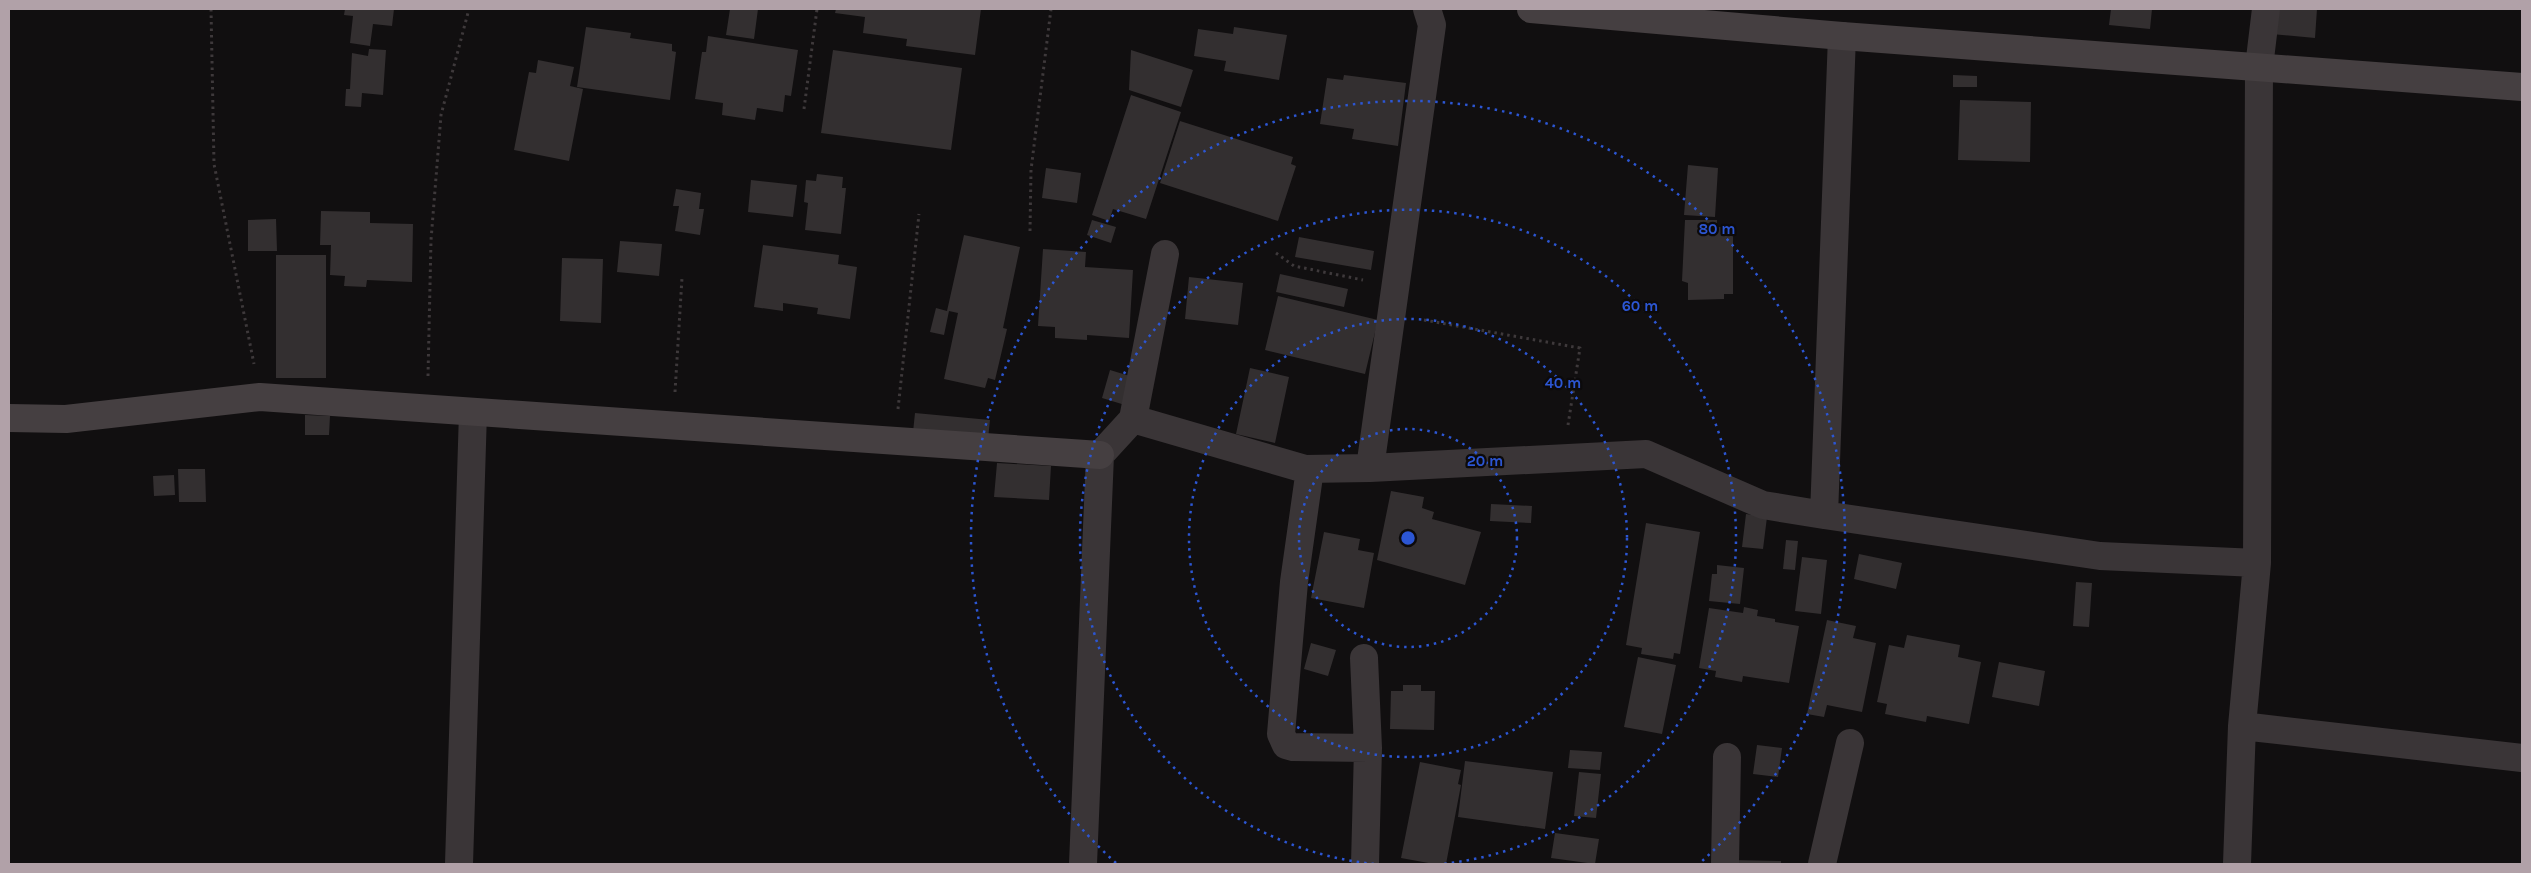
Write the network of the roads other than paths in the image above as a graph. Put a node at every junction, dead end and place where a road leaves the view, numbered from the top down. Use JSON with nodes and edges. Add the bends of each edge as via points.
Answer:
{"nodes":[{"id":1,"x":1427,"y":9,"type":"edge"},
{"id":2,"x":1531,"y":9,"type":"edge"},
{"id":3,"x":2266,"y":9,"type":"edge"},
{"id":4,"x":1842,"y":36,"type":"junction"},
{"id":5,"x":2259,"y":67,"type":"junction"},
{"id":6,"x":2522,"y":87,"type":"edge"},
{"id":7,"x":1165,"y":254,"type":"dead end"},
{"id":8,"x":474,"y":412,"type":"junction"},
{"id":9,"x":9,"y":418,"type":"edge"},
{"id":10,"x":1133,"y":419,"type":"junction"},
{"id":11,"x":1100,"y":455,"type":"junction"},
{"id":12,"x":1370,"y":468,"type":"junction"},
{"id":13,"x":1310,"y":469,"type":"junction"},
{"id":14,"x":1824,"y":515,"type":"junction"},
{"id":15,"x":2257,"y":563,"type":"junction"},
{"id":16,"x":1364,"y":658,"type":"dead end"},
{"id":17,"x":2242,"y":726,"type":"junction"},
{"id":18,"x":1850,"y":743,"type":"dead end"},
{"id":19,"x":1368,"y":748,"type":"junction"},
{"id":20,"x":1727,"y":757,"type":"dead end"},
{"id":21,"x":2522,"y":758,"type":"edge"},
{"id":22,"x":459,"y":864,"type":"edge"},
{"id":23,"x":1083,"y":864,"type":"edge"},
{"id":24,"x":1365,"y":864,"type":"edge"},
{"id":25,"x":1725,"y":864,"type":"edge"},
{"id":26,"x":1822,"y":864,"type":"edge"},
{"id":27,"x":2238,"y":864,"type":"edge"}],
"edges":[{"from":1,"to":12,"type":"street","via":[[1432,25]]},
{"from":2,"to":4,"type":"street"},
{"from":3,"to":5,"type":"street"},
{"from":4,"to":5,"type":"street"},
{"from":4,"to":14,"type":"street"},
{"from":5,"to":6,"type":"street"},
{"from":5,"to":15,"type":"street"},
{"from":7,"to":10,"type":"street"},
{"from":8,"to":9,"type":"street","via":[[260,397],[66,419]]},
{"from":8,"to":11,"type":"street"},
{"from":8,"to":22,"type":"street"},
{"from":10,"to":11,"type":"street"},
{"from":10,"to":13,"type":"street"},
{"from":11,"to":23,"type":"street"},
{"from":12,"to":13,"type":"street"},
{"from":12,"to":14,"type":"street","via":[[1646,454],[1763,505]]},
{"from":13,"to":19,"type":"street","via":[[1294,582],[1281,734],[1286,745],[1293,747]]},
{"from":14,"to":15,"type":"street","via":[[2100,556]]},
{"from":15,"to":17,"type":"street"},
{"from":16,"to":19,"type":"street"},
{"from":17,"to":21,"type":"street"},
{"from":17,"to":27,"type":"street"},
{"from":18,"to":26,"type":"street"},
{"from":19,"to":24,"type":"street"},
{"from":20,"to":25,"type":"street"}]}
